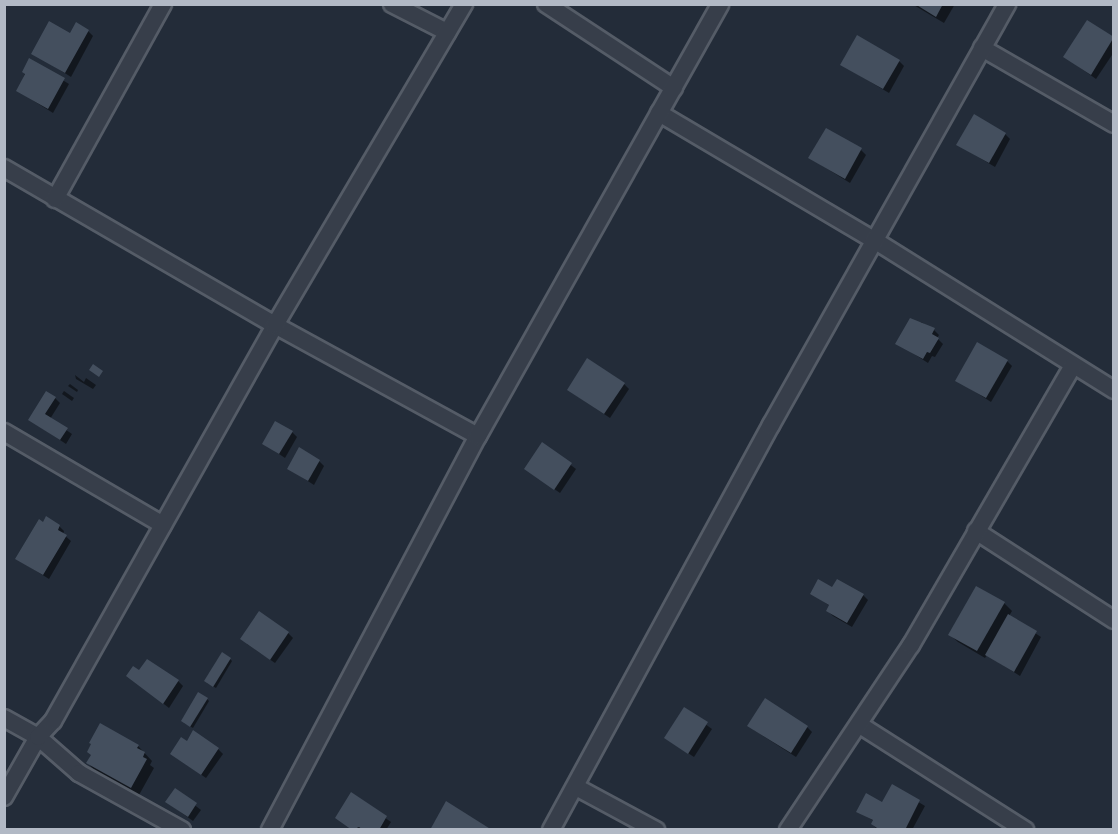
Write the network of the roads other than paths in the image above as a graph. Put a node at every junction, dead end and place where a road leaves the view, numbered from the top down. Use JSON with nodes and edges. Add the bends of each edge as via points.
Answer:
{"nodes":[{"id":1,"x":163,"y":4,"type":"edge"},
{"id":2,"x":392,"y":4,"type":"edge"},
{"id":3,"x":464,"y":4,"type":"edge"},
{"id":4,"x":546,"y":4,"type":"edge"},
{"id":5,"x":720,"y":4,"type":"edge"},
{"id":6,"x":1007,"y":4,"type":"edge"},
{"id":7,"x":447,"y":32,"type":"junction"},
{"id":8,"x":982,"y":48,"type":"junction"},
{"id":9,"x":674,"y":88,"type":"junction"},
{"id":10,"x":659,"y":112,"type":"junction"},
{"id":11,"x":1113,"y":124,"type":"edge"},
{"id":12,"x":4,"y":168,"type":"edge"},
{"id":13,"x":55,"y":199,"type":"junction"},
{"id":14,"x":874,"y":240,"type":"junction"},
{"id":15,"x":275,"y":325,"type":"junction"},
{"id":16,"x":1072,"y":366,"type":"junction"},
{"id":17,"x":1113,"y":390,"type":"edge"},
{"id":18,"x":4,"y":432,"type":"edge"},
{"id":19,"x":478,"y":436,"type":"junction"},
{"id":20,"x":163,"y":525,"type":"junction"},
{"id":21,"x":976,"y":531,"type":"junction"},
{"id":22,"x":1113,"y":620,"type":"edge"},
{"id":23,"x":4,"y":718,"type":"edge"},
{"id":24,"x":860,"y":724,"type":"junction"},
{"id":25,"x":38,"y":738,"type":"junction"},
{"id":26,"x":576,"y":787,"type":"junction"},
{"id":27,"x":4,"y":797,"type":"edge"},
{"id":28,"x":182,"y":830,"type":"edge"},
{"id":29,"x":270,"y":830,"type":"edge"},
{"id":30,"x":551,"y":830,"type":"edge"},
{"id":31,"x":656,"y":830,"type":"edge"},
{"id":32,"x":788,"y":830,"type":"edge"},
{"id":33,"x":1025,"y":830,"type":"edge"}],
"edges":[{"from":1,"to":13,"type":"street"},
{"from":2,"to":7,"type":"street"},
{"from":3,"to":7,"type":"street"},
{"from":4,"to":9,"type":"street"},
{"from":5,"to":9,"type":"street"},
{"from":6,"to":8,"type":"street"},
{"from":7,"to":15,"type":"street"},
{"from":8,"to":11,"type":"street"},
{"from":8,"to":14,"type":"street"},
{"from":9,"to":10,"type":"street"},
{"from":10,"to":14,"type":"street"},
{"from":10,"to":19,"type":"street"},
{"from":12,"to":13,"type":"street"},
{"from":13,"to":15,"type":"street"},
{"from":14,"to":16,"type":"street"},
{"from":14,"to":26,"type":"street"},
{"from":15,"to":19,"type":"street"},
{"from":15,"to":20,"type":"street"},
{"from":16,"to":17,"type":"street"},
{"from":16,"to":21,"type":"street"},
{"from":18,"to":20,"type":"street"},
{"from":19,"to":29,"type":"street"},
{"from":20,"to":25,"type":"street","via":[[53,721]]},
{"from":21,"to":22,"type":"street"},
{"from":21,"to":24,"type":"street","via":[[911,645]]},
{"from":23,"to":25,"type":"street"},
{"from":24,"to":32,"type":"street"},
{"from":24,"to":33,"type":"street"},
{"from":25,"to":27,"type":"street"},
{"from":25,"to":28,"type":"street","via":[[80,773]]},
{"from":26,"to":30,"type":"street"},
{"from":26,"to":31,"type":"street"}]}
